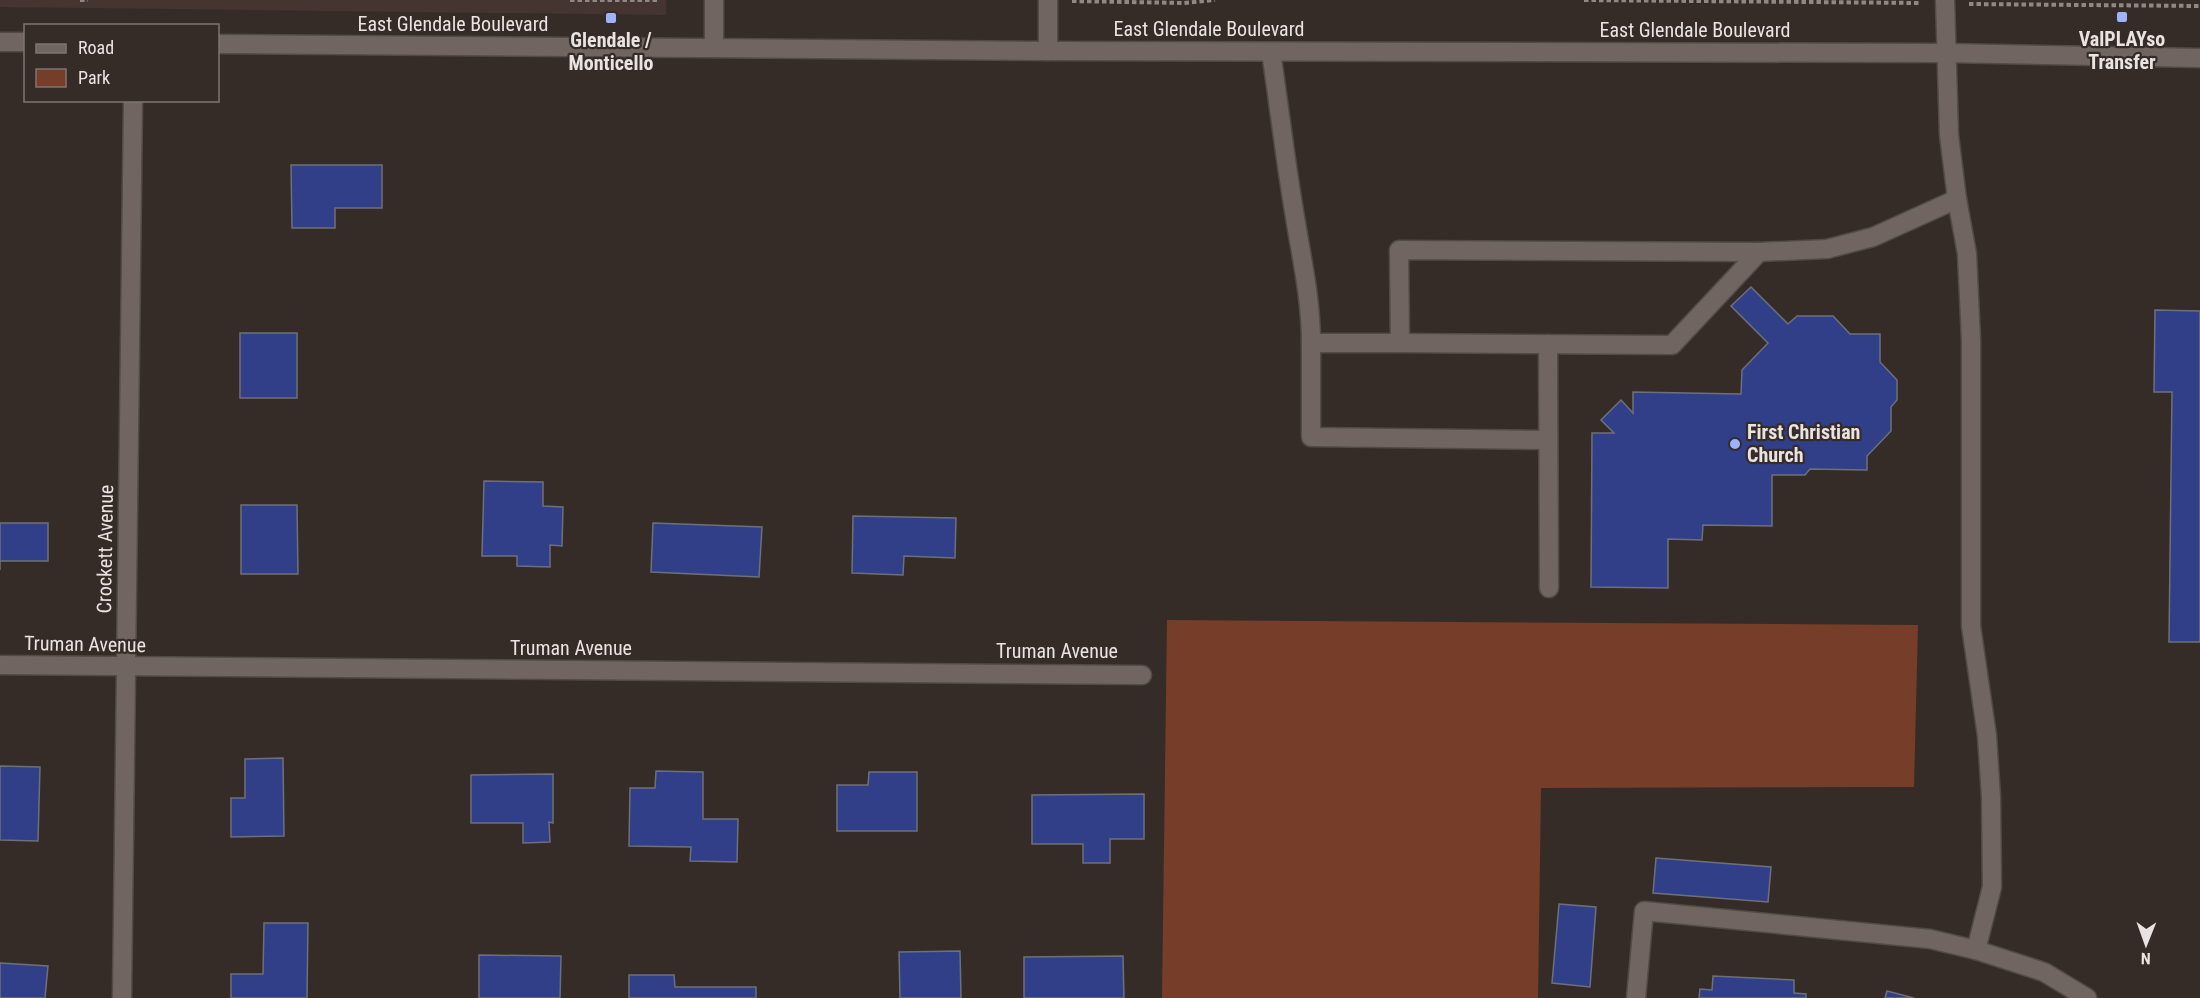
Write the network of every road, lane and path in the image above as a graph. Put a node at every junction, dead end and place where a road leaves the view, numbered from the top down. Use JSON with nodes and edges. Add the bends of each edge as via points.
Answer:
{"nodes":[{"id":1,"x":80,"y":0,"type":"edge"},
{"id":2,"x":88,"y":0,"type":"edge"},
{"id":3,"x":570,"y":0,"type":"edge"},
{"id":4,"x":659,"y":0,"type":"edge"},
{"id":5,"x":714,"y":0,"type":"edge"},
{"id":6,"x":1048,"y":0,"type":"edge"},
{"id":7,"x":1215,"y":0,"type":"edge"},
{"id":8,"x":1584,"y":0,"type":"edge"},
{"id":9,"x":1802,"y":1,"type":"edge"},
{"id":10,"x":1945,"y":2,"type":"edge"},
{"id":11,"x":2200,"y":6,"type":"edge"},
{"id":12,"x":0,"y":42,"type":"edge"},
{"id":13,"x":24,"y":42,"type":"edge"},
{"id":14,"x":219,"y":44,"type":"edge"},
{"id":15,"x":714,"y":48,"type":"junction"},
{"id":16,"x":1048,"y":51,"type":"junction"},
{"id":17,"x":1271,"y":52,"type":"junction"},
{"id":18,"x":1947,"y":53,"type":"junction"},
{"id":19,"x":2200,"y":58,"type":"edge"},
{"id":20,"x":133,"y":102,"type":"edge"},
{"id":21,"x":1957,"y":199,"type":"junction"},
{"id":22,"x":1759,"y":252,"type":"junction"},
{"id":23,"x":1311,"y":343,"type":"junction"},
{"id":24,"x":1400,"y":343,"type":"junction"},
{"id":25,"x":1548,"y":344,"type":"junction"},
{"id":26,"x":1548,"y":440,"type":"junction"},
{"id":27,"x":1549,"y":588,"type":"dead end"},
{"id":28,"x":0,"y":666,"type":"edge"},
{"id":29,"x":126,"y":667,"type":"junction"},
{"id":30,"x":1142,"y":675,"type":"dead end"},
{"id":31,"x":1976,"y":950,"type":"junction"},
{"id":32,"x":122,"y":998,"type":"edge"},
{"id":33,"x":1636,"y":998,"type":"edge"},
{"id":34,"x":2087,"y":998,"type":"edge"}],
"edges":[{"from":1,"to":2,"type":"path"},
{"from":3,"to":4,"type":"path"},
{"from":5,"to":15,"type":"street"},
{"from":6,"to":7,"type":"path"},
{"from":6,"to":16,"type":"street"},
{"from":8,"to":9,"type":"path"},
{"from":9,"to":10,"type":"path"},
{"from":10,"to":11,"type":"path"},
{"from":10,"to":18,"type":"street"},
{"from":12,"to":13,"type":"street"},
{"from":14,"to":15,"type":"street","name":"East Glendale Boulevard"},
{"from":15,"to":16,"type":"street","name":"East Glendale Boulevard"},
{"from":16,"to":17,"type":"street","name":"East Glendale Boulevard"},
{"from":17,"to":18,"type":"street","name":"East Glendale Boulevard"},
{"from":17,"to":23,"type":"street","via":[[1311,309]]},
{"from":18,"to":19,"type":"street","name":"East Glendale Boulevard"},
{"from":18,"to":21,"type":"street"},
{"from":20,"to":29,"type":"street","name":"Crockett Avenue"},
{"from":21,"to":22,"type":"street","via":[[1873,237],[1848,244],[1827,249]]},
{"from":21,"to":31,"type":"street","via":[[1967,254],[1971,340],[1971,626],[1987,736],[1991,797],[1992,886]]},
{"from":22,"to":24,"type":"street","via":[[1399,250]]},
{"from":22,"to":25,"type":"street","via":[[1672,345]]},
{"from":23,"to":24,"type":"street"},
{"from":23,"to":26,"type":"street","via":[[1311,437]]},
{"from":24,"to":25,"type":"street"},
{"from":25,"to":26,"type":"street"},
{"from":26,"to":27,"type":"street"},
{"from":28,"to":29,"type":"street","name":"Truman Avenue"},
{"from":29,"to":30,"type":"street","name":"Truman Avenue"},
{"from":29,"to":32,"type":"street","name":"Crockett Avenue"},
{"from":31,"to":33,"type":"street","via":[[1930,939],[1644,911]]},
{"from":31,"to":34,"type":"street","via":[[2044,972]]}]}
